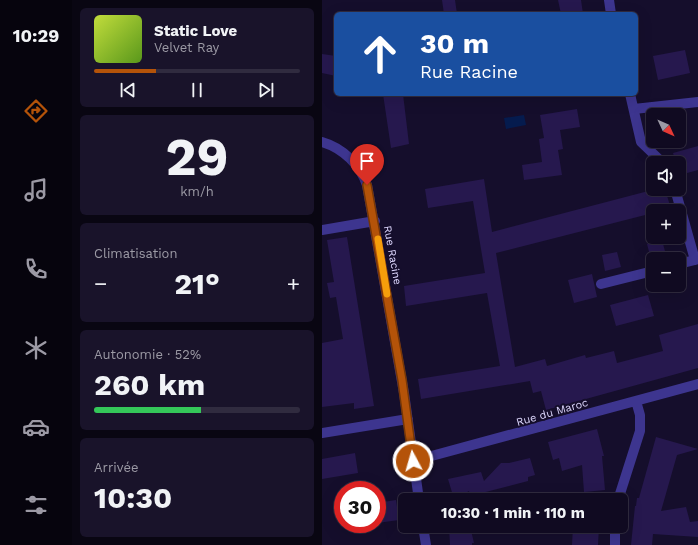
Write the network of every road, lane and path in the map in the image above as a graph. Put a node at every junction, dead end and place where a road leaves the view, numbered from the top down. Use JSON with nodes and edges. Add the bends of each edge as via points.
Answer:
{"nodes":[{"id":1,"x":609,"y":0,"type":"edge"},
{"id":2,"x":611,"y":12,"type":"edge"},
{"id":3,"x":631,"y":96,"type":"edge"},
{"id":4,"x":698,"y":102,"type":"edge"},
{"id":5,"x":634,"y":109,"type":"junction"},
{"id":6,"x":322,"y":142,"type":"edge"},
{"id":7,"x":656,"y":156,"type":"edge"},
{"id":8,"x":677,"y":196,"type":"edge"},
{"id":9,"x":375,"y":221,"type":"junction"},
{"id":10,"x":322,"y":230,"type":"edge"},
{"id":11,"x":696,"y":260,"type":"edge"},
{"id":12,"x":686,"y":262,"type":"edge"},
{"id":13,"x":646,"y":273,"type":"edge"},
{"id":14,"x":601,"y":284,"type":"dead end"},
{"id":15,"x":698,"y":384,"type":"edge"},
{"id":16,"x":636,"y":401,"type":"junction"},
{"id":17,"x":408,"y":419,"type":"junction"},
{"id":18,"x":322,"y":433,"type":"edge"},
{"id":19,"x":413,"y":461,"type":"junction"},
{"id":20,"x":418,"y":493,"type":"edge"},
{"id":21,"x":620,"y":493,"type":"edge"},
{"id":22,"x":424,"y":533,"type":"edge"},
{"id":23,"x":615,"y":533,"type":"edge"},
{"id":24,"x":426,"y":545,"type":"edge"},
{"id":25,"x":615,"y":545,"type":"edge"}],
"edges":[{"from":1,"to":2,"type":"street"},
{"from":3,"to":5,"type":"street"},
{"from":4,"to":5,"type":"street"},
{"from":5,"to":7,"type":"street","via":[[641,142]]},
{"from":6,"to":9,"type":"street","name":"Rue Racine","via":[[338,149],[359,168],[367,185]]},
{"from":8,"to":11,"type":"street"},
{"from":9,"to":10,"type":"street"},
{"from":9,"to":17,"type":"street","name":"Rue Racine"},
{"from":11,"to":12,"type":"street"},
{"from":13,"to":14,"type":"street"},
{"from":15,"to":16,"type":"street","name":"Rue du Maroc"},
{"from":16,"to":19,"type":"street","name":"Rue du Maroc"},
{"from":16,"to":21,"type":"street","via":[[640,415],[640,431]]},
{"from":17,"to":18,"type":"street"},
{"from":17,"to":19,"type":"street","name":"Rue Racine"},
{"from":19,"to":20,"type":"street","name":"Rue Racine"},
{"from":22,"to":24,"type":"street"},
{"from":23,"to":25,"type":"street"}]}
